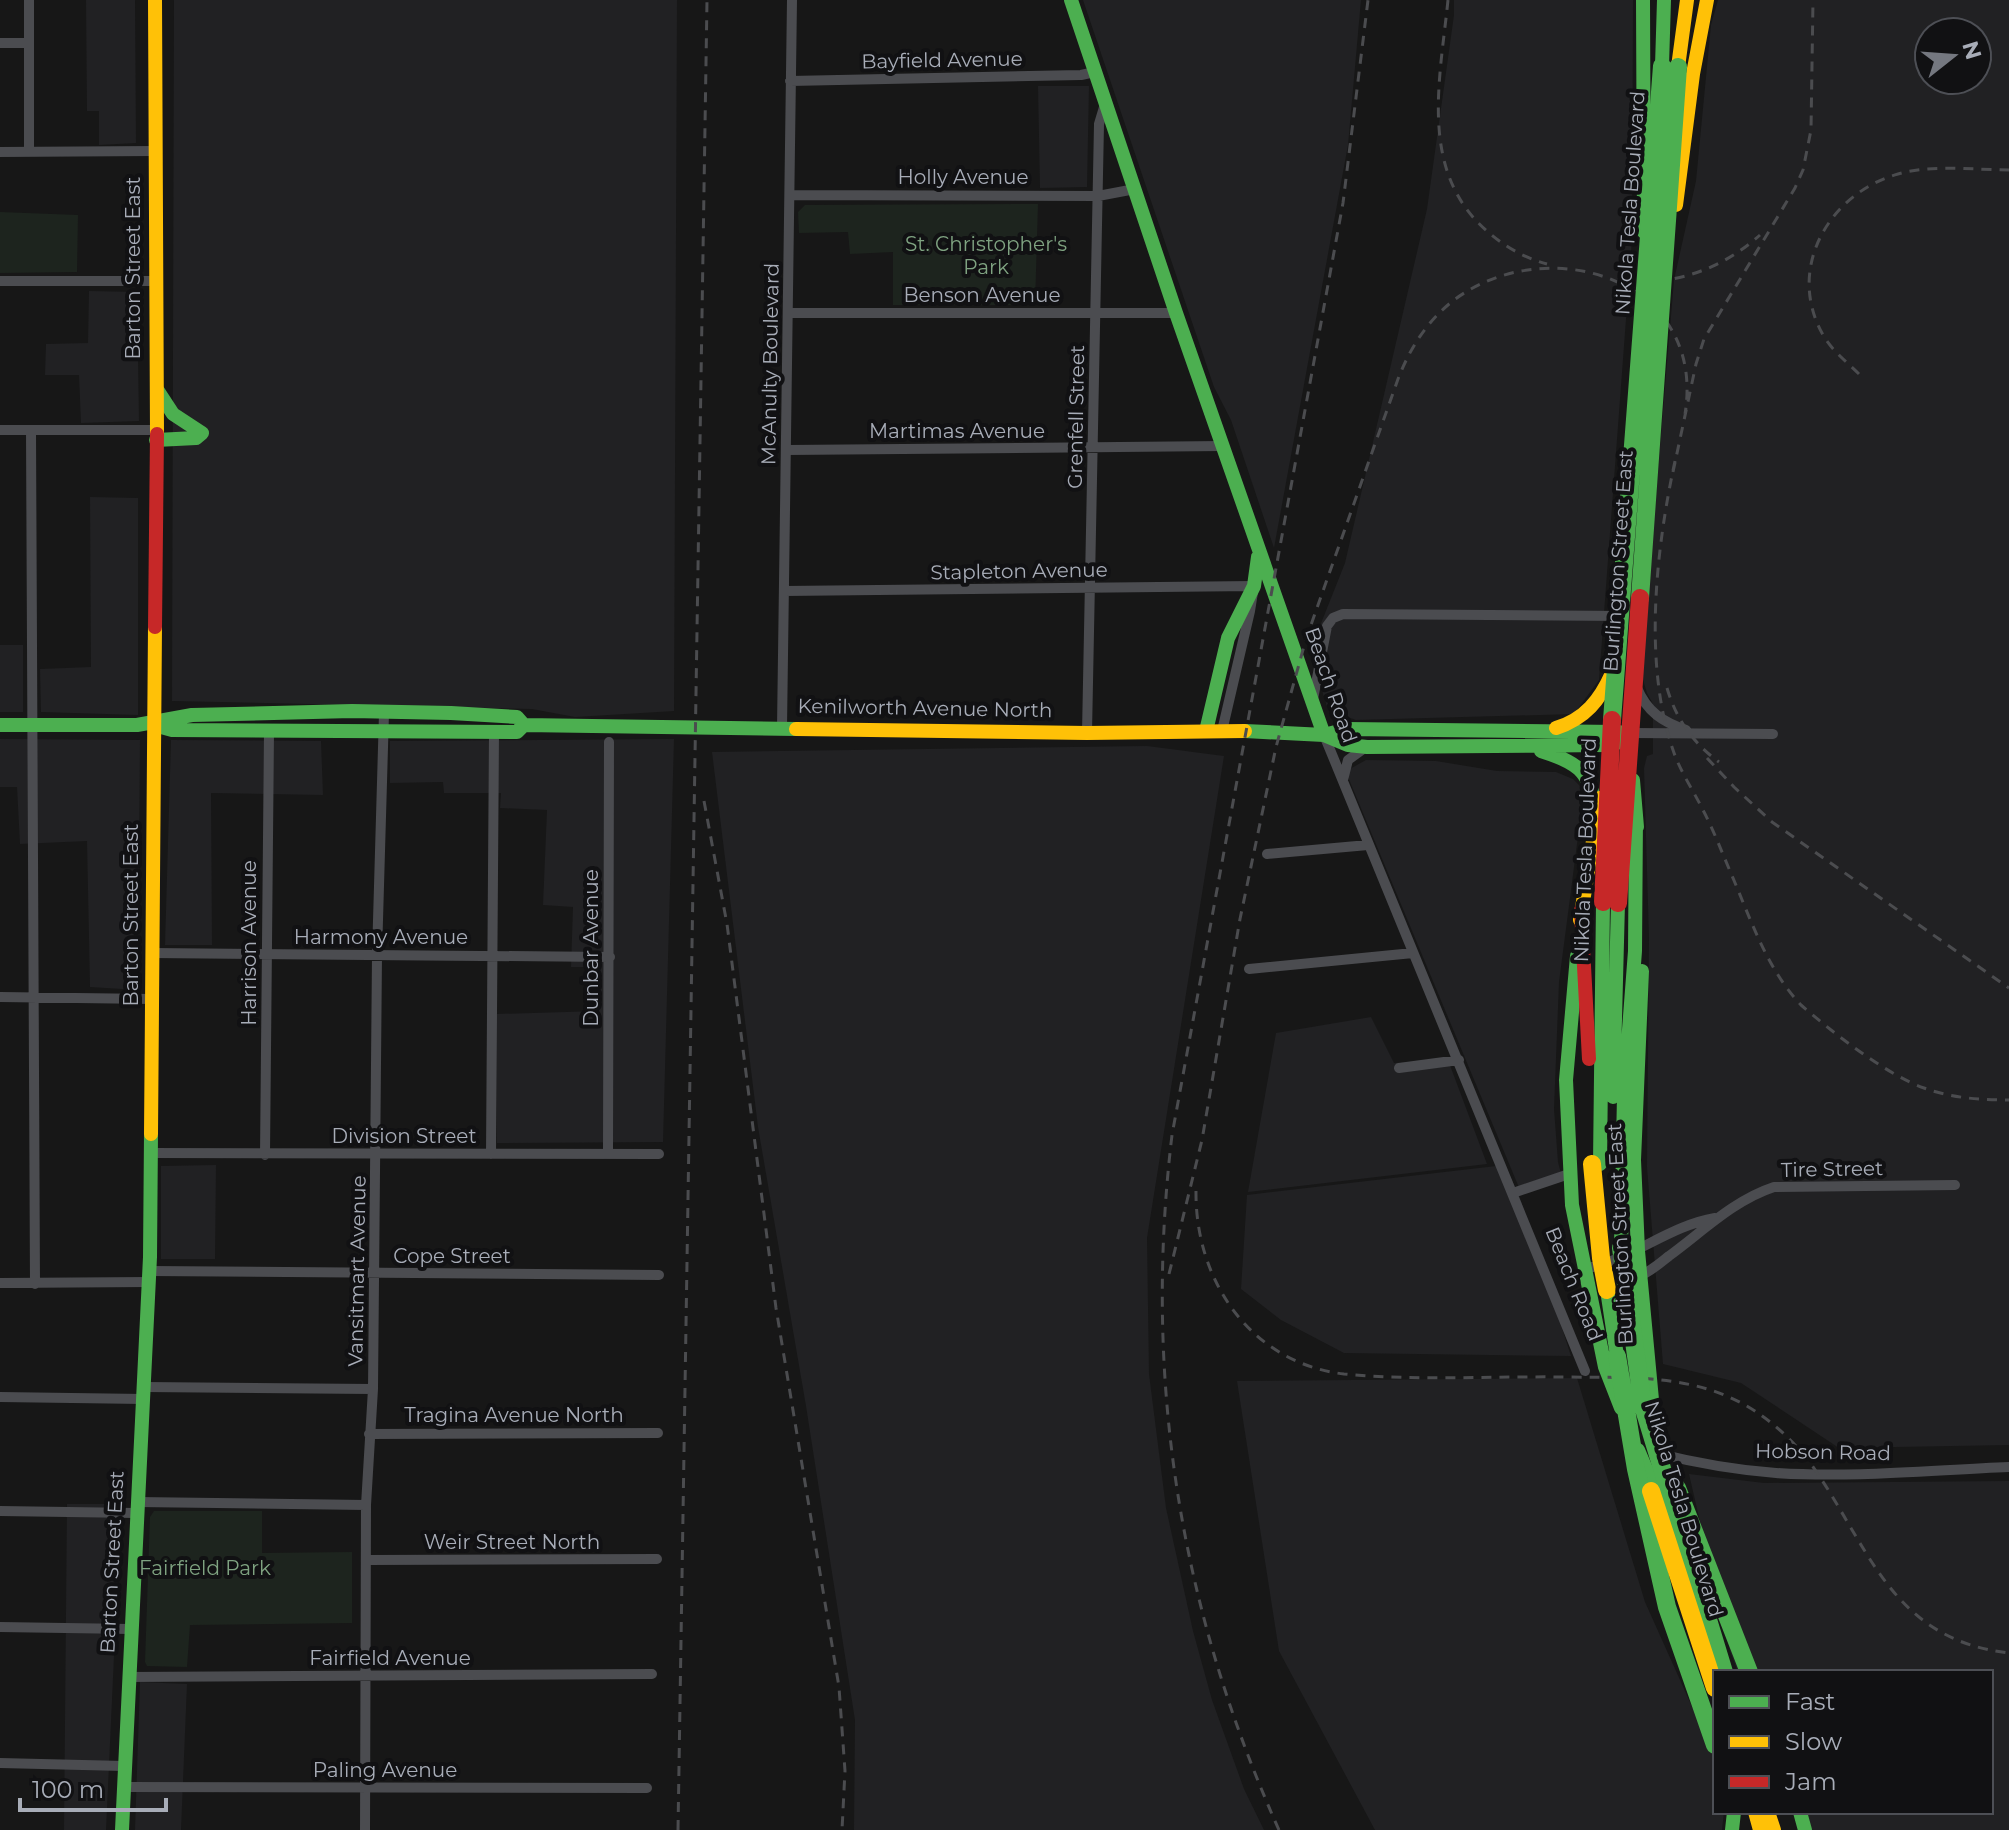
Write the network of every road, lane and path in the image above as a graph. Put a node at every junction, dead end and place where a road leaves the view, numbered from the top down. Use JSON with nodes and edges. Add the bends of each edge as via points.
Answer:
{"nodes":[{"id":1,"x":29,"y":0,"type":"edge"},
{"id":2,"x":155,"y":0,"type":"edge"},
{"id":3,"x":792,"y":0,"type":"edge"},
{"id":4,"x":1071,"y":0,"type":"edge"},
{"id":5,"x":1643,"y":0,"type":"edge"},
{"id":6,"x":1664,"y":0,"type":"edge"},
{"id":7,"x":1687,"y":0,"type":"edge"},
{"id":8,"x":1707,"y":0,"type":"edge"},
{"id":9,"x":0,"y":43,"type":"edge"},
{"id":10,"x":29,"y":43,"type":"junction"},
{"id":11,"x":1670,"y":66,"type":"junction"},
{"id":12,"x":1095,"y":72,"type":"junction"},
{"id":13,"x":790,"y":81,"type":"junction"},
{"id":14,"x":1106,"y":103,"type":"junction"},
{"id":15,"x":29,"y":151,"type":"junction"},
{"id":16,"x":155,"y":151,"type":"junction"},
{"id":17,"x":0,"y":152,"type":"edge"},
{"id":18,"x":1135,"y":189,"type":"junction"},
{"id":19,"x":790,"y":195,"type":"junction"},
{"id":20,"x":1098,"y":196,"type":"junction"},
{"id":21,"x":0,"y":281,"type":"edge"},
{"id":22,"x":156,"y":281,"type":"junction"},
{"id":23,"x":789,"y":313,"type":"junction"},
{"id":24,"x":1176,"y":313,"type":"junction"},
{"id":25,"x":1095,"y":314,"type":"junction"},
{"id":26,"x":156,"y":388,"type":"junction"},
{"id":27,"x":0,"y":430,"type":"edge"},
{"id":28,"x":31,"y":431,"type":"junction"},
{"id":29,"x":156,"y":435,"type":"junction"},
{"id":30,"x":1223,"y":446,"type":"junction"},
{"id":31,"x":1094,"y":449,"type":"junction"},
{"id":32,"x":787,"y":450,"type":"junction"},
{"id":33,"x":1259,"y":550,"type":"junction"},
{"id":34,"x":1254,"y":586,"type":"junction"},
{"id":35,"x":1091,"y":589,"type":"junction"},
{"id":36,"x":784,"y":591,"type":"junction"},
{"id":37,"x":1622,"y":616,"type":"junction"},
{"id":38,"x":1624,"y":662,"type":"junction"},
{"id":39,"x":1313,"y":699,"type":"junction"},
{"id":40,"x":383,"y":722,"type":"junction"},
{"id":41,"x":0,"y":725,"type":"edge"},
{"id":42,"x":32,"y":725,"type":"junction"},
{"id":43,"x":154,"y":725,"type":"junction"},
{"id":44,"x":524,"y":725,"type":"junction"},
{"id":45,"x":782,"y":728,"type":"junction"},
{"id":46,"x":1541,"y":730,"type":"junction"},
{"id":47,"x":1214,"y":731,"type":"junction"},
{"id":48,"x":269,"y":732,"type":"junction"},
{"id":49,"x":494,"y":732,"type":"junction"},
{"id":50,"x":1087,"y":733,"type":"junction"},
{"id":51,"x":1696,"y":733,"type":"junction"},
{"id":52,"x":1773,"y":734,"type":"dead end"},
{"id":53,"x":1324,"y":735,"type":"junction"},
{"id":54,"x":1635,"y":735,"type":"junction"},
{"id":55,"x":1609,"y":739,"type":"junction"},
{"id":56,"x":609,"y":742,"type":"dead end"},
{"id":57,"x":1367,"y":747,"type":"junction"},
{"id":58,"x":1525,"y":747,"type":"junction"},
{"id":59,"x":1342,"y":782,"type":"junction"},
{"id":60,"x":1597,"y":812,"type":"junction"},
{"id":61,"x":1636,"y":817,"type":"junction"},
{"id":62,"x":1368,"y":845,"type":"junction"},
{"id":63,"x":1267,"y":854,"type":"dead end"},
{"id":64,"x":1581,"y":910,"type":"junction"},
{"id":65,"x":152,"y":953,"type":"junction"},
{"id":66,"x":1413,"y":953,"type":"junction"},
{"id":67,"x":267,"y":954,"type":"junction"},
{"id":68,"x":377,"y":955,"type":"junction"},
{"id":69,"x":491,"y":956,"type":"junction"},
{"id":70,"x":610,"y":957,"type":"junction"},
{"id":71,"x":1249,"y":969,"type":"dead end"},
{"id":72,"x":0,"y":997,"type":"edge"},
{"id":73,"x":33,"y":998,"type":"junction"},
{"id":74,"x":152,"y":999,"type":"junction"},
{"id":75,"x":1459,"y":1060,"type":"junction"},
{"id":76,"x":1399,"y":1068,"type":"dead end"},
{"id":77,"x":149,"y":1153,"type":"junction"},
{"id":78,"x":377,"y":1153,"type":"junction"},
{"id":79,"x":608,"y":1153,"type":"junction"},
{"id":80,"x":491,"y":1154,"type":"junction"},
{"id":81,"x":659,"y":1154,"type":"dead end"},
{"id":82,"x":265,"y":1155,"type":"junction"},
{"id":83,"x":1607,"y":1164,"type":"junction"},
{"id":84,"x":1569,"y":1174,"type":"junction"},
{"id":85,"x":1955,"y":1185,"type":"dead end"},
{"id":86,"x":1513,"y":1193,"type":"junction"},
{"id":87,"x":1717,"y":1217,"type":"junction"},
{"id":88,"x":1629,"y":1249,"type":"junction"},
{"id":89,"x":1584,"y":1269,"type":"junction"},
{"id":90,"x":375,"y":1273,"type":"junction"},
{"id":91,"x":659,"y":1275,"type":"dead end"},
{"id":92,"x":149,"y":1276,"type":"junction"},
{"id":93,"x":1641,"y":1276,"type":"junction"},
{"id":94,"x":0,"y":1283,"type":"edge"},
{"id":95,"x":35,"y":1284,"type":"junction"},
{"id":96,"x":1631,"y":1335,"type":"junction"},
{"id":97,"x":1617,"y":1356,"type":"junction"},
{"id":98,"x":1585,"y":1371,"type":"dead end"},
{"id":99,"x":373,"y":1389,"type":"junction"},
{"id":100,"x":144,"y":1393,"type":"junction"},
{"id":101,"x":0,"y":1397,"type":"edge"},
{"id":102,"x":658,"y":1433,"type":"dead end"},
{"id":103,"x":369,"y":1434,"type":"junction"},
{"id":104,"x":1648,"y":1452,"type":"junction"},
{"id":105,"x":2009,"y":1467,"type":"edge"},
{"id":106,"x":366,"y":1505,"type":"junction"},
{"id":107,"x":137,"y":1508,"type":"junction"},
{"id":108,"x":0,"y":1511,"type":"edge"},
{"id":109,"x":657,"y":1559,"type":"dead end"},
{"id":110,"x":367,"y":1560,"type":"junction"},
{"id":111,"x":0,"y":1627,"type":"edge"},
{"id":112,"x":130,"y":1629,"type":"junction"},
{"id":113,"x":1720,"y":1670,"type":"edge"},
{"id":114,"x":1720,"y":1670,"type":"edge"},
{"id":115,"x":1748,"y":1670,"type":"edge"},
{"id":116,"x":652,"y":1674,"type":"dead end"},
{"id":117,"x":364,"y":1676,"type":"junction"},
{"id":118,"x":128,"y":1677,"type":"junction"},
{"id":119,"x":1713,"y":1682,"type":"edge"},
{"id":120,"x":1713,"y":1739,"type":"edge"},
{"id":121,"x":0,"y":1763,"type":"edge"},
{"id":122,"x":124,"y":1766,"type":"junction"},
{"id":123,"x":123,"y":1787,"type":"junction"},
{"id":124,"x":366,"y":1788,"type":"junction"},
{"id":125,"x":647,"y":1788,"type":"dead end"},
{"id":126,"x":122,"y":1830,"type":"edge"},
{"id":127,"x":365,"y":1830,"type":"edge"}],
"edges":[{"from":1,"to":10,"type":"street"},
{"from":2,"to":16,"type":"main road","name":"Barton Street East"},
{"from":3,"to":13,"type":"street","name":"McAnulty Boulevard"},
{"from":4,"to":12,"type":"main road","name":"Beach Road"},
{"from":5,"to":37,"type":"main road","name":"Burlington Street East","via":[[1646,284]]},
{"from":6,"to":11,"type":"main road","name":"Nikola Tesla Boulevard"},
{"from":7,"to":11,"type":"main road","name":"Nikola Tesla Boulevard"},
{"from":8,"to":38,"type":"main road","name":"Burlington Street East","via":[[1664,284]]},
{"from":9,"to":10,"type":"street"},
{"from":10,"to":15,"type":"street"},
{"from":11,"to":83,"type":"main road","name":"Nikola Tesla Boulevard","bridge":true,"via":[[1632,687],[1611,902],[1613,1042]]},
{"from":12,"to":13,"type":"street","name":"Bayfield Avenue"},
{"from":12,"to":14,"type":"main road","name":"Beach Road"},
{"from":13,"to":19,"type":"street","name":"McAnulty Boulevard"},
{"from":14,"to":18,"type":"main road","name":"Beach Road"},
{"from":14,"to":20,"type":"street","name":"Grenfell Street","via":[[1099,124]]},
{"from":15,"to":16,"type":"street"},
{"from":15,"to":17,"type":"street"},
{"from":16,"to":22,"type":"main road","name":"Barton Street East"},
{"from":18,"to":20,"type":"street","name":"Holly Avenue"},
{"from":18,"to":24,"type":"main road","name":"Beach Road"},
{"from":19,"to":20,"type":"street","name":"Holly Avenue"},
{"from":19,"to":23,"type":"street","name":"McAnulty Boulevard"},
{"from":20,"to":25,"type":"street","name":"Grenfell Street"},
{"from":21,"to":22,"type":"street"},
{"from":22,"to":26,"type":"main road","name":"Barton Street East"},
{"from":23,"to":25,"type":"street","name":"Benson Avenue"},
{"from":23,"to":32,"type":"street","name":"McAnulty Boulevard"},
{"from":24,"to":25,"type":"street","name":"Benson Avenue"},
{"from":24,"to":30,"type":"main road","name":"Beach Road"},
{"from":25,"to":31,"type":"street","name":"Grenfell Street"},
{"from":26,"to":29,"type":"main road","name":"Barton Street East"},
{"from":26,"to":29,"type":"main road","via":[[171,414],[202,433],[196,438]]},
{"from":27,"to":28,"type":"street"},
{"from":28,"to":29,"type":"street"},
{"from":28,"to":42,"type":"street"},
{"from":29,"to":43,"type":"main road","name":"Barton Street East"},
{"from":30,"to":31,"type":"street","name":"Martimas Avenue"},
{"from":30,"to":33,"type":"main road","name":"Beach Road"},
{"from":31,"to":32,"type":"street","name":"Martimas Avenue"},
{"from":31,"to":35,"type":"street","name":"Grenfell Street"},
{"from":32,"to":36,"type":"street","name":"McAnulty Boulevard"},
{"from":33,"to":34,"type":"main road"},
{"from":33,"to":39,"type":"main road","name":"Beach Road"},
{"from":34,"to":35,"type":"street","name":"Stapleton Avenue"},
{"from":34,"to":47,"type":"main road","via":[[1228,638]]},
{"from":35,"to":36,"type":"street","name":"Stapleton Avenue"},
{"from":35,"to":50,"type":"street","name":"Grenfell Street"},
{"from":36,"to":45,"type":"street","name":"McAnulty Boulevard"},
{"from":37,"to":38,"type":"main road","name":"Burlington Street East"},
{"from":37,"to":39,"type":"street","via":[[1343,614],[1327,626]]},
{"from":38,"to":46,"type":"main road","via":[[1590,710],[1565,726]]},
{"from":38,"to":51,"type":"street","via":[[1650,710],[1663,721]]},
{"from":38,"to":54,"type":"main road","name":"Burlington Street East"},
{"from":38,"to":55,"type":"main road","name":"Burlington Street East"},
{"from":39,"to":53,"type":"main road","name":"Beach Road"},
{"from":40,"to":43,"type":"main road","name":"Kenilworth Avenue North","via":[[283,713],[172,717]]},
{"from":40,"to":44,"type":"main road","name":"Kenilworth Avenue North","via":[[503,716],[517,717]]},
{"from":40,"to":48,"type":"main road","name":"Kenilworth Avenue North"},
{"from":40,"to":49,"type":"main road","name":"Kenilworth Avenue North"},
{"from":40,"to":68,"type":"street","name":"Vansitmart Avenue"},
{"from":41,"to":42,"type":"main road","name":"Kenilworth Avenue North"},
{"from":42,"to":43,"type":"main road","name":"Kenilworth Avenue North"},
{"from":42,"to":73,"type":"street"},
{"from":43,"to":48,"type":"main road","name":"Kenilworth Avenue North"},
{"from":43,"to":65,"type":"main road","name":"Barton Street East"},
{"from":44,"to":45,"type":"main road","name":"Kenilworth Avenue North"},
{"from":44,"to":49,"type":"main road","name":"Kenilworth Avenue North","via":[[517,732]]},
{"from":45,"to":50,"type":"main road","name":"Kenilworth Avenue North"},
{"from":46,"to":53,"type":"main road","name":"Kenilworth Avenue North","via":[[1347,729]]},
{"from":46,"to":55,"type":"main road","name":"Kenilworth Avenue North"},
{"from":47,"to":50,"type":"main road","name":"Kenilworth Avenue North"},
{"from":47,"to":53,"type":"main road","name":"Kenilworth Avenue North"},
{"from":48,"to":67,"type":"street","name":"Harrison Avenue"},
{"from":49,"to":69,"type":"street"},
{"from":51,"to":52,"type":"street","name":"Kenilworth Avenue North"},
{"from":51,"to":54,"type":"street","name":"Kenilworth Avenue North"},
{"from":53,"to":57,"type":"main road","name":"Kenilworth Avenue North"},
{"from":53,"to":59,"type":"street","name":"Beach Road"},
{"from":54,"to":55,"type":"main road","name":"Kenilworth Avenue North"},
{"from":54,"to":61,"type":"main road","name":"Burlington Street East"},
{"from":55,"to":58,"type":"main road","name":"Kenilworth Avenue North"},
{"from":55,"to":60,"type":"main road","name":"Burlington Street East"},
{"from":56,"to":70,"type":"street","name":"Dunbar Avenue"},
{"from":57,"to":58,"type":"main road","name":"Kenilworth Avenue North"},
{"from":57,"to":59,"type":"street","via":[[1348,760]]},
{"from":58,"to":60,"type":"main road","via":[[1579,766],[1592,784]]},
{"from":59,"to":62,"type":"street","name":"Beach Road"},
{"from":60,"to":64,"type":"main road","name":"Burlington Street East"},
{"from":61,"to":83,"type":"main road","via":[[1635,951]]},
{"from":61,"to":88,"type":"main road","name":"Burlington Street East","via":[[1642,964]]},
{"from":62,"to":63,"type":"street"},
{"from":62,"to":66,"type":"street","name":"Beach Road"},
{"from":64,"to":83,"type":"main road"},
{"from":64,"to":84,"type":"main road","name":"Burlington Street East","via":[[1566,1080]]},
{"from":65,"to":67,"type":"street","name":"Harmony Avenue"},
{"from":65,"to":74,"type":"main road","name":"Barton Street East"},
{"from":66,"to":71,"type":"street"},
{"from":66,"to":75,"type":"street","name":"Beach Road"},
{"from":67,"to":68,"type":"street","name":"Harmony Avenue"},
{"from":67,"to":82,"type":"street","name":"Harrison Avenue"},
{"from":68,"to":69,"type":"street","name":"Harmony Avenue"},
{"from":68,"to":78,"type":"street","name":"Vansitmart Avenue"},
{"from":69,"to":70,"type":"street","name":"Harmony Avenue"},
{"from":69,"to":80,"type":"street"},
{"from":70,"to":79,"type":"street","name":"Dunbar Avenue"},
{"from":72,"to":73,"type":"street"},
{"from":73,"to":74,"type":"street"},
{"from":73,"to":95,"type":"street"},
{"from":74,"to":77,"type":"main road","name":"Barton Street East"},
{"from":75,"to":76,"type":"street"},
{"from":75,"to":86,"type":"street","name":"Beach Road"},
{"from":77,"to":82,"type":"street","name":"Division Street"},
{"from":77,"to":92,"type":"main road","name":"Barton Street East"},
{"from":78,"to":80,"type":"street","name":"Division Street"},
{"from":78,"to":82,"type":"street","name":"Division Street"},
{"from":78,"to":90,"type":"street","name":"Vansitmart Avenue"},
{"from":79,"to":80,"type":"street","name":"Division Street"},
{"from":79,"to":81,"type":"street","name":"Division Street"},
{"from":83,"to":88,"type":"main road"},
{"from":83,"to":97,"type":"main road","name":"Nikola Tesla Boulevard","bridge":true,"via":[[1601,1258]]},
{"from":84,"to":86,"type":"street"},
{"from":84,"to":89,"type":"main road","name":"Burlington Street East"},
{"from":85,"to":87,"type":"street","name":"Tire Street","via":[[1774,1187]]},
{"from":86,"to":98,"type":"street","name":"Beach Road"},
{"from":87,"to":88,"type":"street","name":"Tire Street"},
{"from":87,"to":93,"type":"street","name":"Tire Street"},
{"from":88,"to":89,"type":"street","name":"Tire Street","via":[[1613,1262]]},
{"from":88,"to":93,"type":"main road","name":"Burlington Street East"},
{"from":88,"to":96,"type":"main road","name":"Nikola Tesla Boulevard","bridge":true},
{"from":89,"to":93,"type":"street","via":[[1612,1278]]},
{"from":89,"to":104,"type":"main road","name":"Burlington Street East","via":[[1610,1384]]},
{"from":90,"to":91,"type":"street","name":"Cope Street"},
{"from":90,"to":92,"type":"street","name":"Cope Street"},
{"from":90,"to":99,"type":"street","name":"Vansitmart Avenue"},
{"from":92,"to":95,"type":"street","name":"Cope Street"},
{"from":92,"to":100,"type":"main road","name":"Barton Street East"},
{"from":93,"to":104,"type":"main road","name":"Burlington Street East"},
{"from":94,"to":95,"type":"street","name":"Cope Street"},
{"from":96,"to":113,"type":"main road","name":"Nikola Tesla Boulevard","bridge":true,"via":[[1657,1460]]},
{"from":96,"to":115,"type":"main road","bridge":true,"via":[[1648,1410]]},
{"from":97,"to":119,"type":"main road","name":"Nikola Tesla Boulevard","bridge":true,"via":[[1644,1468]]},
{"from":97,"to":120,"type":"main road","bridge":true,"via":[[1667,1607]]},
{"from":99,"to":100,"type":"street"},
{"from":99,"to":103,"type":"street","name":"Vansitmart Avenue"},
{"from":100,"to":101,"type":"street"},
{"from":100,"to":107,"type":"main road","name":"Barton Street East"},
{"from":102,"to":103,"type":"street","name":"Tragina Avenue North"},
{"from":103,"to":106,"type":"street","name":"Vansitmart Avenue"},
{"from":104,"to":105,"type":"street","name":"Hobson Road","via":[[1775,1473]]},
{"from":104,"to":114,"type":"main road","name":"Burlington Street East"},
{"from":106,"to":107,"type":"street"},
{"from":106,"to":110,"type":"street","name":"Vansitmart Avenue"},
{"from":107,"to":108,"type":"street"},
{"from":107,"to":112,"type":"main road","name":"Barton Street East"},
{"from":109,"to":110,"type":"street","name":"Weir Street North"},
{"from":110,"to":117,"type":"street","name":"Vansitmart Avenue"},
{"from":111,"to":112,"type":"street"},
{"from":112,"to":118,"type":"main road","name":"Barton Street East"},
{"from":116,"to":117,"type":"street","name":"Fairfield Avenue"},
{"from":117,"to":118,"type":"street","name":"Fairfield Avenue"},
{"from":117,"to":124,"type":"street","name":"Vansitmart Avenue"},
{"from":118,"to":122,"type":"main road","name":"Barton Street East"},
{"from":121,"to":122,"type":"street"},
{"from":122,"to":123,"type":"main road","name":"Barton Street East"},
{"from":123,"to":124,"type":"street","name":"Paling Avenue"},
{"from":123,"to":126,"type":"main road","name":"Barton Street East"},
{"from":124,"to":125,"type":"street","name":"Paling Avenue"},
{"from":124,"to":127,"type":"street","name":"Vansitmart Avenue"}]}
